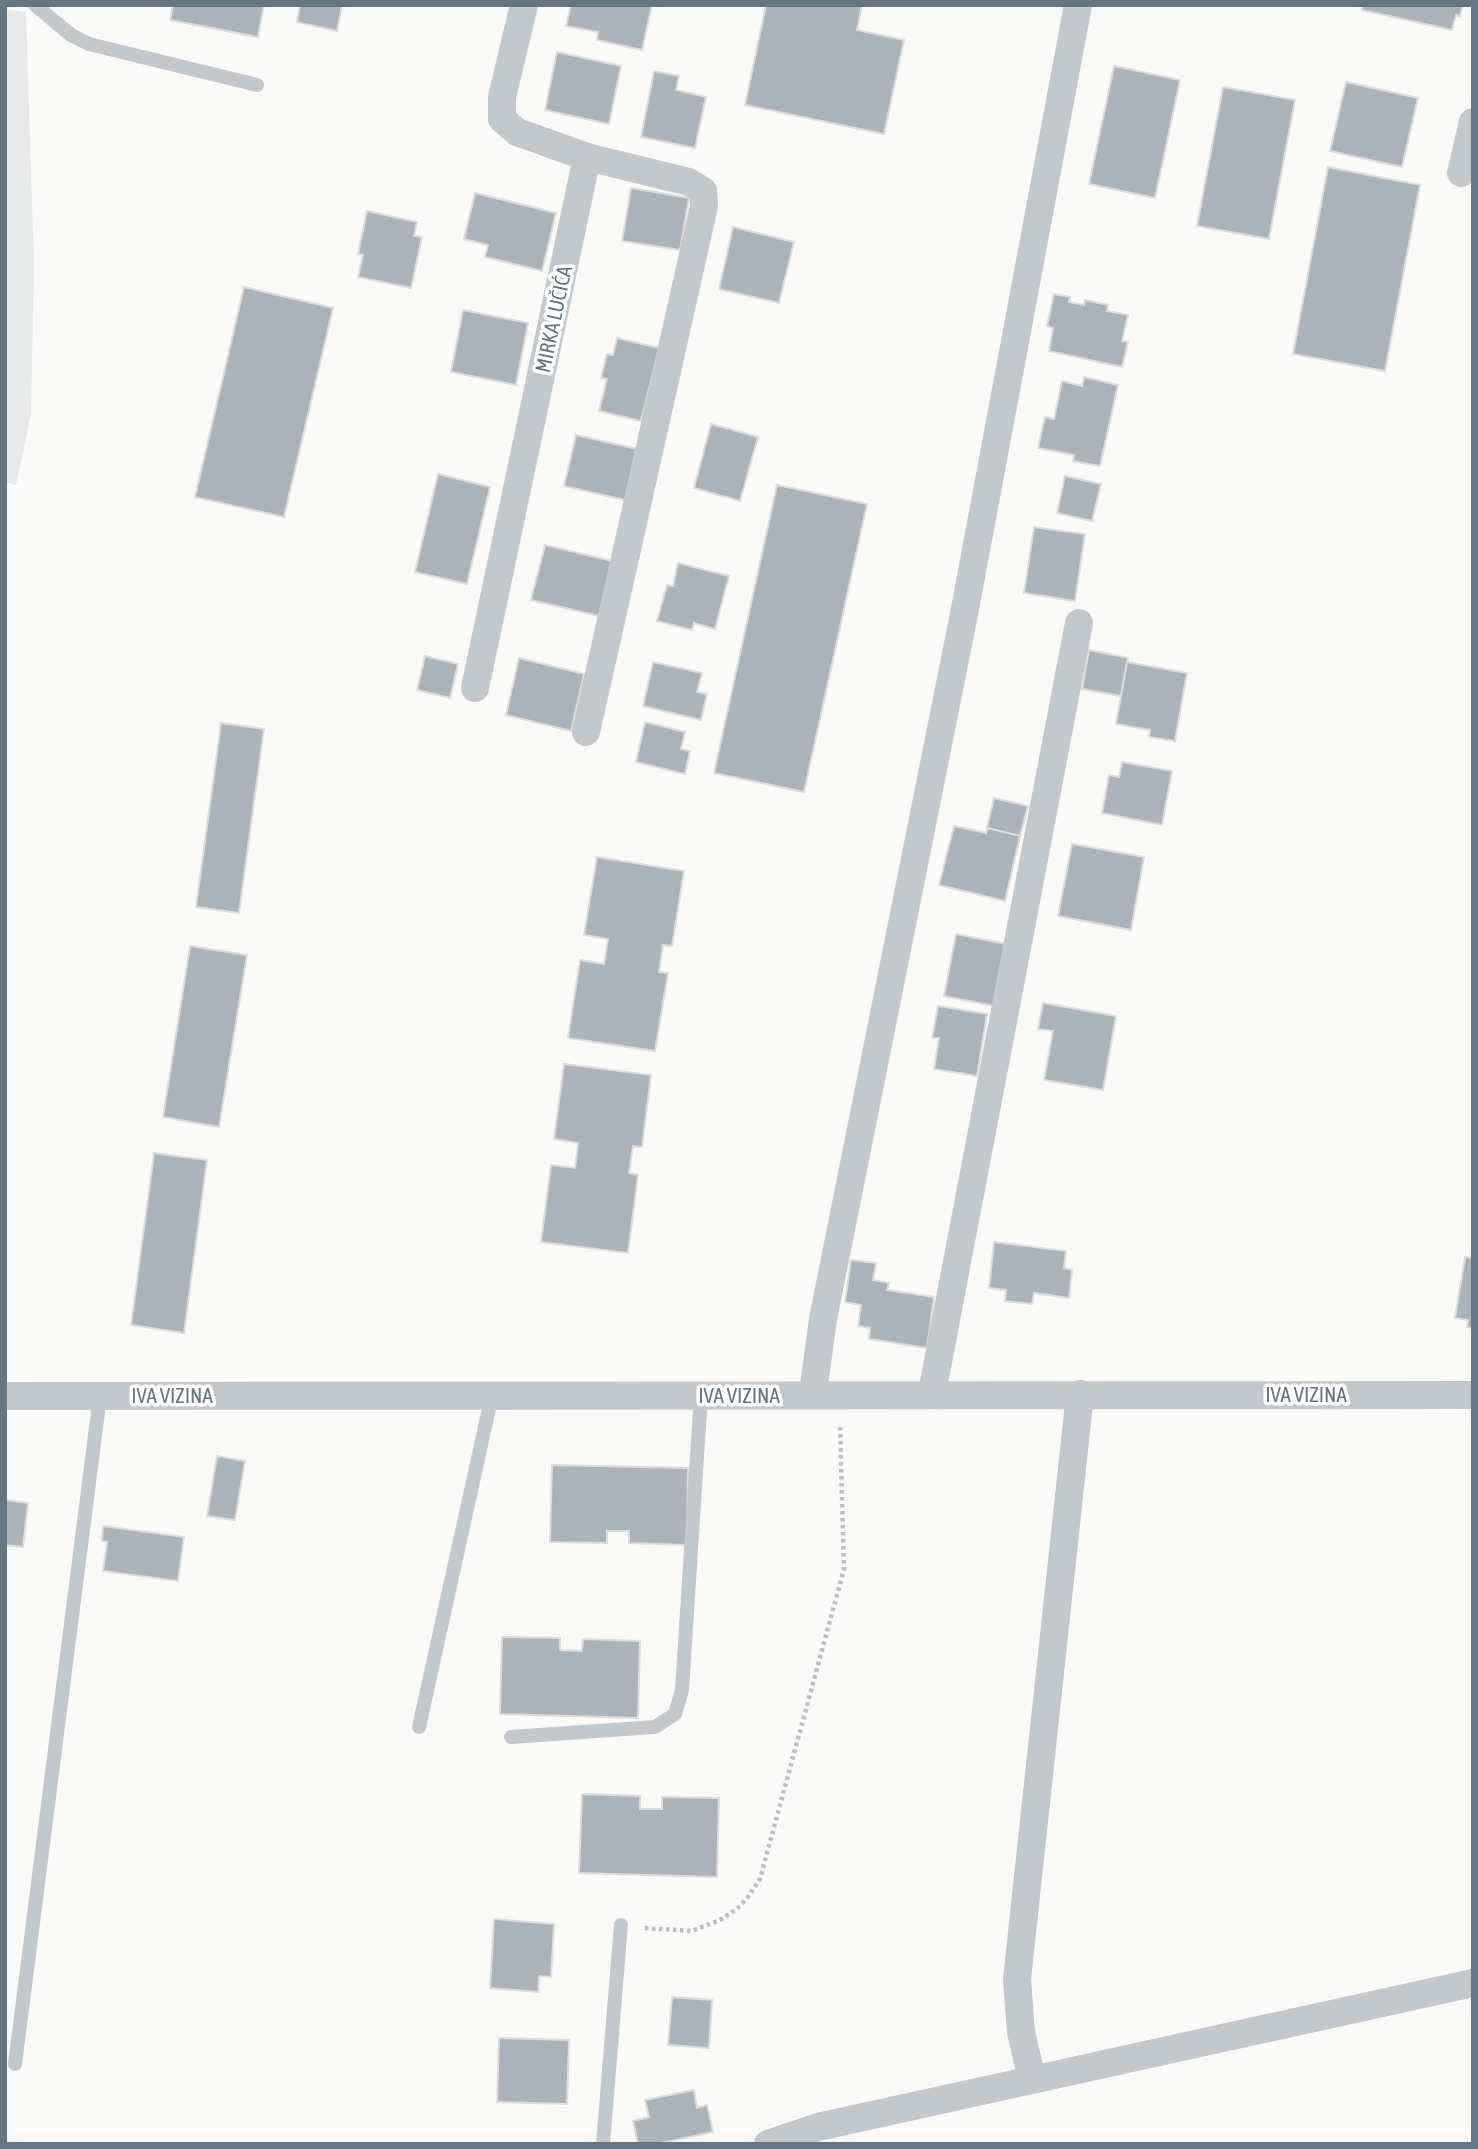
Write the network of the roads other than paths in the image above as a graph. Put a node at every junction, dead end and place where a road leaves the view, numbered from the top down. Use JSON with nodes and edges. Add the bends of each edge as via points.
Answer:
{"nodes":[{"id":1,"x":35,"y":5,"type":"edge"},
{"id":2,"x":524,"y":5,"type":"edge"},
{"id":3,"x":1078,"y":5,"type":"edge"},
{"id":4,"x":257,"y":85,"type":"dead end"},
{"id":5,"x":1473,"y":122,"type":"edge"},
{"id":6,"x":587,"y":157,"type":"junction"},
{"id":7,"x":1461,"y":173,"type":"dead end"},
{"id":8,"x":1079,"y":623,"type":"dead end"},
{"id":9,"x":475,"y":688,"type":"dead end"},
{"id":10,"x":586,"y":732,"type":"dead end"},
{"id":11,"x":826,"y":1393,"type":"junction"},
{"id":12,"x":932,"y":1393,"type":"junction"},
{"id":13,"x":701,"y":1394,"type":"junction"},
{"id":14,"x":1080,"y":1394,"type":"junction"},
{"id":15,"x":492,"y":1395,"type":"junction"},
{"id":16,"x":1473,"y":1395,"type":"edge"},
{"id":17,"x":5,"y":1396,"type":"edge"},
{"id":18,"x":100,"y":1396,"type":"junction"},
{"id":19,"x":419,"y":1727,"type":"dead end"},
{"id":20,"x":511,"y":1737,"type":"dead end"},
{"id":21,"x":621,"y":1925,"type":"road end"},
{"id":22,"x":1473,"y":1983,"type":"edge"},
{"id":23,"x":15,"y":2064,"type":"dead end"},
{"id":24,"x":1031,"y":2080,"type":"junction"},
{"id":25,"x":603,"y":2144,"type":"edge"},
{"id":26,"x":768,"y":2144,"type":"edge"}],
"edges":[{"from":1,"to":4,"type":"lane","via":[[89,44]]},
{"from":2,"to":6,"type":"street","via":[[502,97],[502,120],[517,132]]},
{"from":3,"to":11,"type":"street","via":[[962,623],[823,1319]]},
{"from":5,"to":7,"type":"street"},
{"from":6,"to":9,"type":"street","name":"MIRKA LUČIĆA"},
{"from":6,"to":10,"type":"street","via":[[689,182],[703,191],[704,205]]},
{"from":8,"to":12,"type":"street"},
{"from":11,"to":12,"type":"street","name":"IVA VIZINA"},
{"from":11,"to":13,"type":"street","name":"IVA VIZINA"},
{"from":12,"to":14,"type":"street","name":"IVA VIZINA"},
{"from":13,"to":15,"type":"street","name":"IVA VIZINA"},
{"from":13,"to":20,"type":"lane","via":[[682,1690],[675,1714],[655,1727]]},
{"from":14,"to":16,"type":"street","name":"IVA VIZINA"},
{"from":14,"to":24,"type":"street","via":[[1017,1979]]},
{"from":15,"to":18,"type":"street","name":"IVA VIZINA"},
{"from":15,"to":19,"type":"lane"},
{"from":17,"to":18,"type":"street","name":"IVA VIZINA"},
{"from":18,"to":23,"type":"lane"},
{"from":21,"to":25,"type":"lane"},
{"from":22,"to":24,"type":"street"},
{"from":24,"to":26,"type":"street","via":[[818,2127]]}]}
